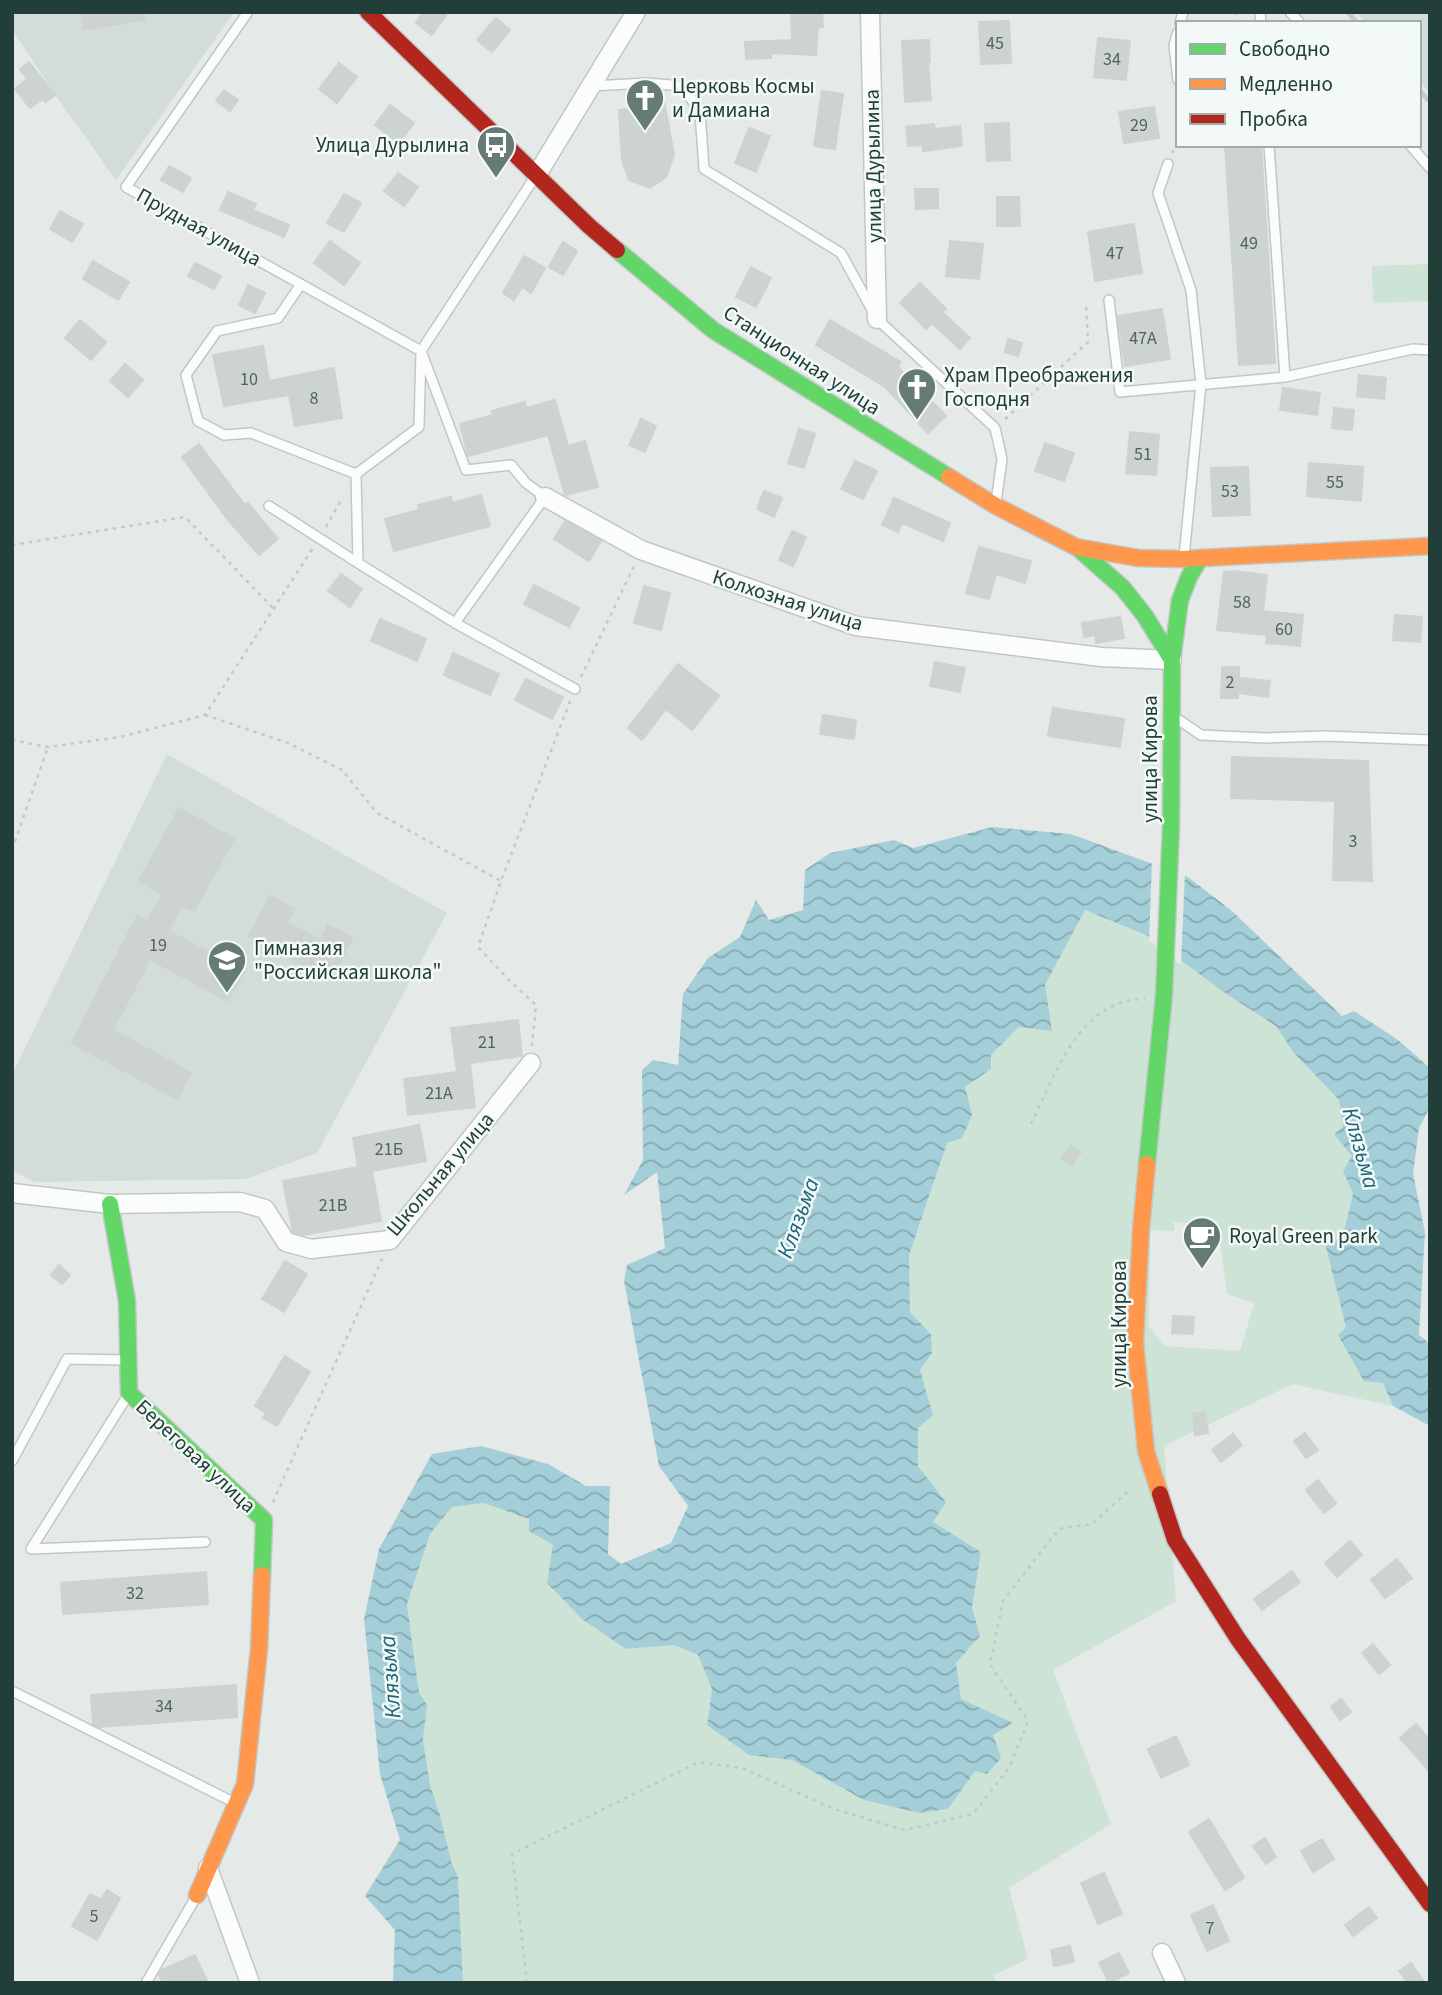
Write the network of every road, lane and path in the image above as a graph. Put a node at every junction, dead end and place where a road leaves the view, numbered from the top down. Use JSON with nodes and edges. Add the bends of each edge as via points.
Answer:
{"nodes":[{"id":1,"x":248,"y":12,"type":"edge"},
{"id":2,"x":368,"y":12,"type":"edge"},
{"id":3,"x":636,"y":12,"type":"edge"},
{"id":4,"x":870,"y":12,"type":"edge"},
{"id":5,"x":1176,"y":38,"type":"edge"},
{"id":6,"x":1176,"y":62,"type":"edge"},
{"id":7,"x":591,"y":86,"type":"junction"},
{"id":8,"x":1269,"y":147,"type":"edge"},
{"id":9,"x":1412,"y":147,"type":"edge"},
{"id":10,"x":1168,"y":164,"type":"dead end"},
{"id":11,"x":1430,"y":168,"type":"edge"},
{"id":12,"x":536,"y":176,"type":"junction"},
{"id":13,"x":301,"y":284,"type":"junction"},
{"id":14,"x":1109,"y":300,"type":"dead end"},
{"id":15,"x":1086,"y":303,"type":"dead end"},
{"id":16,"x":877,"y":319,"type":"junction"},
{"id":17,"x":1430,"y":350,"type":"edge"},
{"id":18,"x":421,"y":351,"type":"junction"},
{"id":19,"x":1284,"y":377,"type":"junction"},
{"id":20,"x":1201,"y":384,"type":"junction"},
{"id":21,"x":995,"y":428,"type":"junction"},
{"id":22,"x":356,"y":474,"type":"junction"},
{"id":23,"x":545,"y":497,"type":"junction"},
{"id":24,"x":268,"y":506,"type":"dead end"},
{"id":25,"x":996,"y":506,"type":"junction"},
{"id":26,"x":318,"y":540,"type":"junction"},
{"id":27,"x":12,"y":545,"type":"edge"},
{"id":28,"x":1430,"y":546,"type":"edge"},
{"id":29,"x":1076,"y":547,"type":"junction"},
{"id":30,"x":641,"y":551,"type":"junction"},
{"id":31,"x":1200,"y":558,"type":"junction"},
{"id":32,"x":1184,"y":559,"type":"junction"},
{"id":33,"x":358,"y":562,"type":"junction"},
{"id":34,"x":274,"y":609,"type":"junction"},
{"id":35,"x":456,"y":623,"type":"junction"},
{"id":36,"x":1172,"y":660,"type":"junction"},
{"id":37,"x":575,"y":689,"type":"junction"},
{"id":38,"x":205,"y":715,"type":"junction"},
{"id":39,"x":1172,"y":715,"type":"junction"},
{"id":40,"x":12,"y":740,"type":"edge"},
{"id":41,"x":1430,"y":740,"type":"edge"},
{"id":42,"x":48,"y":747,"type":"junction"},
{"id":43,"x":12,"y":849,"type":"edge"},
{"id":44,"x":501,"y":881,"type":"junction"},
{"id":45,"x":1156,"y":997,"type":"junction"},
{"id":46,"x":531,"y":1063,"type":"joint"},
{"id":47,"x":1031,"y":1124,"type":"dead end"},
{"id":48,"x":12,"y":1193,"type":"edge"},
{"id":49,"x":110,"y":1204,"type":"junction"},
{"id":50,"x":390,"y":1240,"type":"junction"},
{"id":51,"x":128,"y":1360,"type":"junction"},
{"id":52,"x":129,"y":1393,"type":"junction"},
{"id":53,"x":12,"y":1461,"type":"edge"},
{"id":54,"x":1131,"y":1489,"type":"dead end"},
{"id":55,"x":264,"y":1520,"type":"junction"},
{"id":56,"x":205,"y":1542,"type":"dead end"},
{"id":57,"x":12,"y":1691,"type":"edge"},
{"id":58,"x":236,"y":1804,"type":"junction"},
{"id":59,"x":208,"y":1868,"type":"junction"},
{"id":60,"x":197,"y":1895,"type":"joint"},
{"id":61,"x":1430,"y":1904,"type":"edge"},
{"id":62,"x":1162,"y":1953,"type":"dead end"},
{"id":63,"x":146,"y":1983,"type":"edge"},
{"id":64,"x":250,"y":1983,"type":"edge"},
{"id":65,"x":527,"y":1983,"type":"edge"},
{"id":66,"x":1176,"y":1983,"type":"edge"}],
"edges":[{"from":1,"to":13,"type":"lane","name":"Прудная улица","via":[[126,187]]},
{"from":2,"to":12,"type":"street","name":"Станционная улица"},
{"from":3,"to":7,"type":"street"},
{"from":4,"to":16,"type":"street","name":"улица Дурылина"},
{"from":5,"to":6,"type":"lane"},
{"from":7,"to":12,"type":"street"},
{"from":7,"to":16,"type":"lane","via":[[683,86],[700,113],[704,169],[841,253]]},
{"from":8,"to":19,"type":"lane"},
{"from":9,"to":11,"type":"lane"},
{"from":10,"to":20,"type":"lane","via":[[1158,193],[1191,290]]},
{"from":12,"to":18,"type":"lane"},
{"from":12,"to":25,"type":"street","name":"Станционная улица","via":[[713,330]]},
{"from":13,"to":18,"type":"lane","name":"Прудная улица"},
{"from":13,"to":22,"type":"lane","via":[[278,318],[217,331],[186,375],[198,421],[224,435],[251,433]]},
{"from":14,"to":20,"type":"lane","via":[[1120,392]]},
{"from":15,"to":21,"type":"path","via":[[1088,342]]},
{"from":16,"to":21,"type":"lane"},
{"from":17,"to":19,"type":"lane","via":[[1413,349]]},
{"from":18,"to":22,"type":"lane","via":[[419,427]]},
{"from":18,"to":23,"type":"lane","via":[[466,470],[511,466]]},
{"from":19,"to":20,"type":"lane"},
{"from":20,"to":32,"type":"lane"},
{"from":21,"to":25,"type":"lane","via":[[1002,459]]},
{"from":22,"to":26,"type":"path"},
{"from":22,"to":33,"type":"lane"},
{"from":23,"to":30,"type":"street","name":"Колхозная улица"},
{"from":23,"to":35,"type":"lane"},
{"from":24,"to":26,"type":"lane"},
{"from":25,"to":29,"type":"street","name":"Станционная улица"},
{"from":26,"to":33,"type":"lane"},
{"from":26,"to":34,"type":"path"},
{"from":27,"to":34,"type":"path","via":[[186,516]]},
{"from":28,"to":31,"type":"street","name":"Станционная улица"},
{"from":29,"to":32,"type":"street","name":"Станционная улица","via":[[1138,558]]},
{"from":29,"to":36,"type":"street","via":[[1123,588]]},
{"from":30,"to":36,"type":"street","name":"Колхозная улица","via":[[856,626],[1101,657]]},
{"from":30,"to":37,"type":"path"},
{"from":31,"to":32,"type":"street","name":"Станционная улица"},
{"from":31,"to":36,"type":"street","name":"улица Кирова","via":[[1180,600]]},
{"from":33,"to":35,"type":"lane"},
{"from":34,"to":38,"type":"path"},
{"from":35,"to":37,"type":"lane"},
{"from":36,"to":39,"type":"street","name":"улица Кирова"},
{"from":37,"to":44,"type":"path"},
{"from":38,"to":42,"type":"path","via":[[120,737]]},
{"from":38,"to":44,"type":"path","via":[[288,743],[342,770],[377,813]]},
{"from":39,"to":41,"type":"lane","via":[[1201,736]]},
{"from":39,"to":45,"type":"street","name":"улица Кирова","via":[[1171,827]]},
{"from":40,"to":42,"type":"path"},
{"from":42,"to":43,"type":"path"},
{"from":44,"to":46,"type":"path","via":[[478,947],[536,1005]]},
{"from":45,"to":47,"type":"path","via":[[1110,1006],[1085,1025]]},
{"from":45,"to":61,"type":"street","name":"улица Кирова","via":[[1135,1342],[1146,1451],[1175,1540],[1238,1639]]},
{"from":46,"to":50,"type":"street","name":"Школьная улица"},
{"from":48,"to":49,"type":"street","name":"Школьная улица"},
{"from":49,"to":50,"type":"street","name":"Школьная улица","via":[[240,1202],[265,1209],[286,1242],[311,1249]]},
{"from":49,"to":51,"type":"street","name":"Береговая улица","via":[[127,1301]]},
{"from":50,"to":55,"type":"path"},
{"from":51,"to":52,"type":"street","name":"Береговая улица"},
{"from":51,"to":53,"type":"lane","via":[[67,1359]]},
{"from":52,"to":55,"type":"street","name":"Береговая улица"},
{"from":52,"to":56,"type":"lane","via":[[31,1549]]},
{"from":54,"to":65,"type":"path","via":[[1092,1524],[1059,1529],[1003,1601],[990,1664],[1028,1721],[1009,1768],[974,1814],[904,1830],[834,1809],[742,1768],[699,1762],[512,1854]]},
{"from":55,"to":58,"type":"street","name":"Береговая улица","via":[[257,1663],[245,1784]]},
{"from":57,"to":58,"type":"lane"},
{"from":58,"to":59,"type":"street","name":"Береговая улица"},
{"from":59,"to":60,"type":"street","name":"Береговая улица"},
{"from":59,"to":64,"type":"street"},
{"from":60,"to":63,"type":"lane"},
{"from":62,"to":66,"type":"street"}]}
